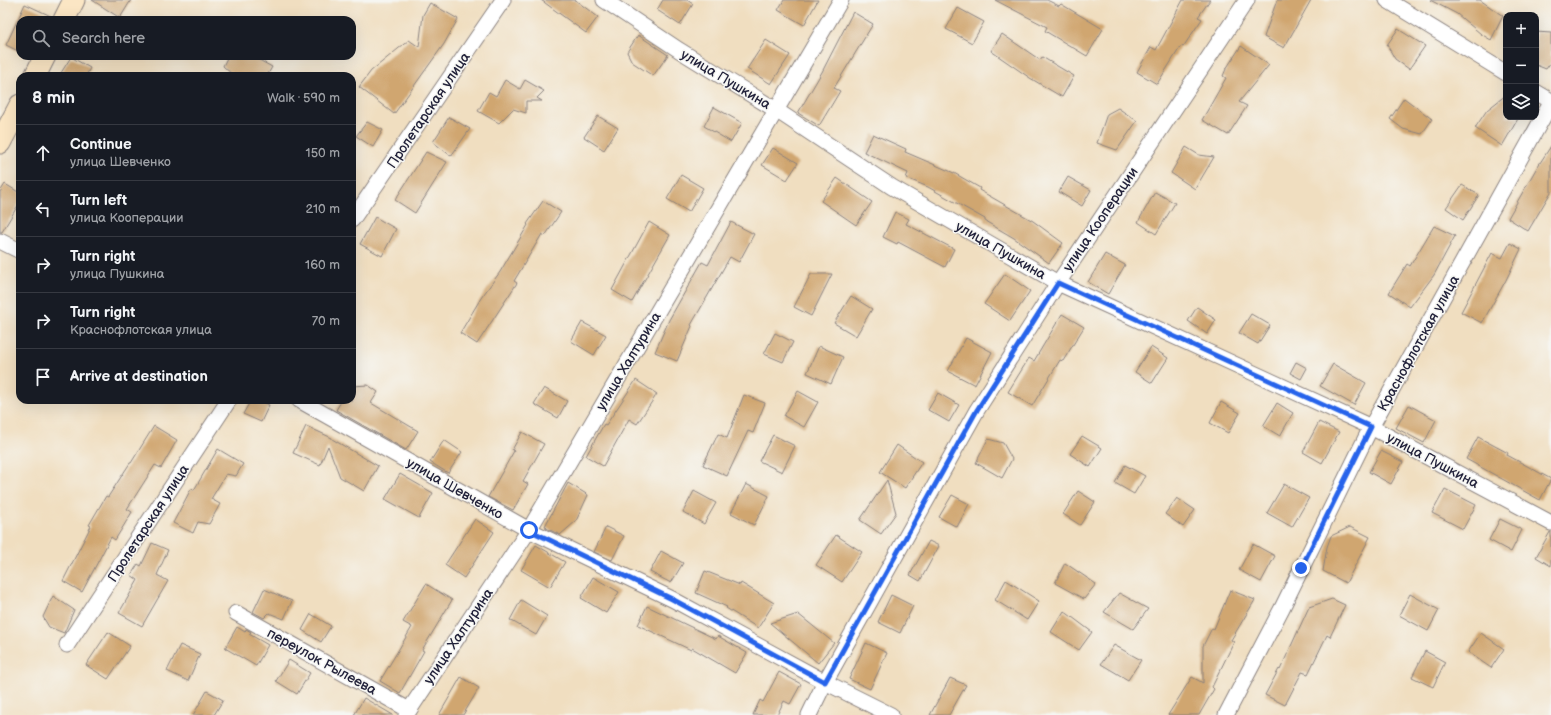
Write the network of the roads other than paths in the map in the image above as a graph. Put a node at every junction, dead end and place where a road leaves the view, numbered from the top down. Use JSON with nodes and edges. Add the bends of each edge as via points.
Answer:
{"nodes":[{"id":1,"x":74,"y":0,"type":"edge"},
{"id":2,"x":503,"y":0,"type":"edge"},
{"id":3,"x":604,"y":0,"type":"edge"},
{"id":4,"x":841,"y":0,"type":"edge"},
{"id":5,"x":1247,"y":0,"type":"edge"},
{"id":6,"x":1387,"y":0,"type":"edge"},
{"id":7,"x":66,"y":16,"type":"edge"},
{"id":8,"x":43,"y":60,"type":"edge"},
{"id":9,"x":1503,"y":71,"type":"edge"},
{"id":10,"x":37,"y":72,"type":"edge"},
{"id":11,"x":1539,"y":94,"type":"edge"},
{"id":12,"x":1551,"y":102,"type":"edge"},
{"id":13,"x":776,"y":110,"type":"junction"},
{"id":14,"x":16,"y":113,"type":"edge"},
{"id":15,"x":0,"y":143,"type":"edge"},
{"id":16,"x":356,"y":214,"type":"edge"},
{"id":17,"x":0,"y":241,"type":"edge"},
{"id":18,"x":16,"y":249,"type":"edge"},
{"id":19,"x":1058,"y":283,"type":"junction"},
{"id":20,"x":226,"y":404,"type":"edge"},
{"id":21,"x":305,"y":404,"type":"edge"},
{"id":22,"x":1371,"y":427,"type":"junction"},
{"id":23,"x":1551,"y":523,"type":"edge"},
{"id":24,"x":529,"y":530,"type":"junction"},
{"id":25,"x":236,"y":613,"type":"dead end"},
{"id":26,"x":67,"y":645,"type":"dead end"},
{"id":27,"x":825,"y":682,"type":"junction"},
{"id":28,"x":407,"y":712,"type":"edge"},
{"id":29,"x":809,"y":715,"type":"edge"},
{"id":30,"x":891,"y":715,"type":"edge"},
{"id":31,"x":1226,"y":715,"type":"edge"}],
"edges":[{"from":1,"to":7,"type":"street"},
{"from":2,"to":16,"type":"street","name":"Пролетарская улица"},
{"from":3,"to":13,"type":"street","name":"улица Пушкина"},
{"from":4,"to":13,"type":"street","name":"улица Халтурина"},
{"from":5,"to":19,"type":"street","name":"улица Кооперации"},
{"from":6,"to":9,"type":"street"},
{"from":8,"to":10,"type":"street"},
{"from":11,"to":12,"type":"street"},
{"from":12,"to":22,"type":"street","name":"Краснофлотская улица"},
{"from":13,"to":19,"type":"street","name":"улица Пушкина","via":[[892,187]]},
{"from":13,"to":24,"type":"street","name":"улица Халтурина"},
{"from":14,"to":15,"type":"street"},
{"from":17,"to":18,"type":"street"},
{"from":19,"to":22,"type":"street","name":"улица Пушкина"},
{"from":19,"to":27,"type":"street","name":"улица Кооперации","via":[[977,410]]},
{"from":20,"to":26,"type":"street","name":"Пролетарская улица"},
{"from":21,"to":24,"type":"street","name":"улица Шевченко"},
{"from":22,"to":23,"type":"street","name":"улица Пушкина"},
{"from":22,"to":31,"type":"street","name":"Краснофлотская улица"},
{"from":24,"to":27,"type":"street","name":"улица Шевченко","via":[[672,599]]},
{"from":24,"to":28,"type":"street","name":"улица Халтурина"},
{"from":25,"to":28,"type":"street","name":"переулок Рылеева"},
{"from":27,"to":29,"type":"street","name":"улица Кооперации"},
{"from":27,"to":30,"type":"street","name":"улица Шевченко"}]}
